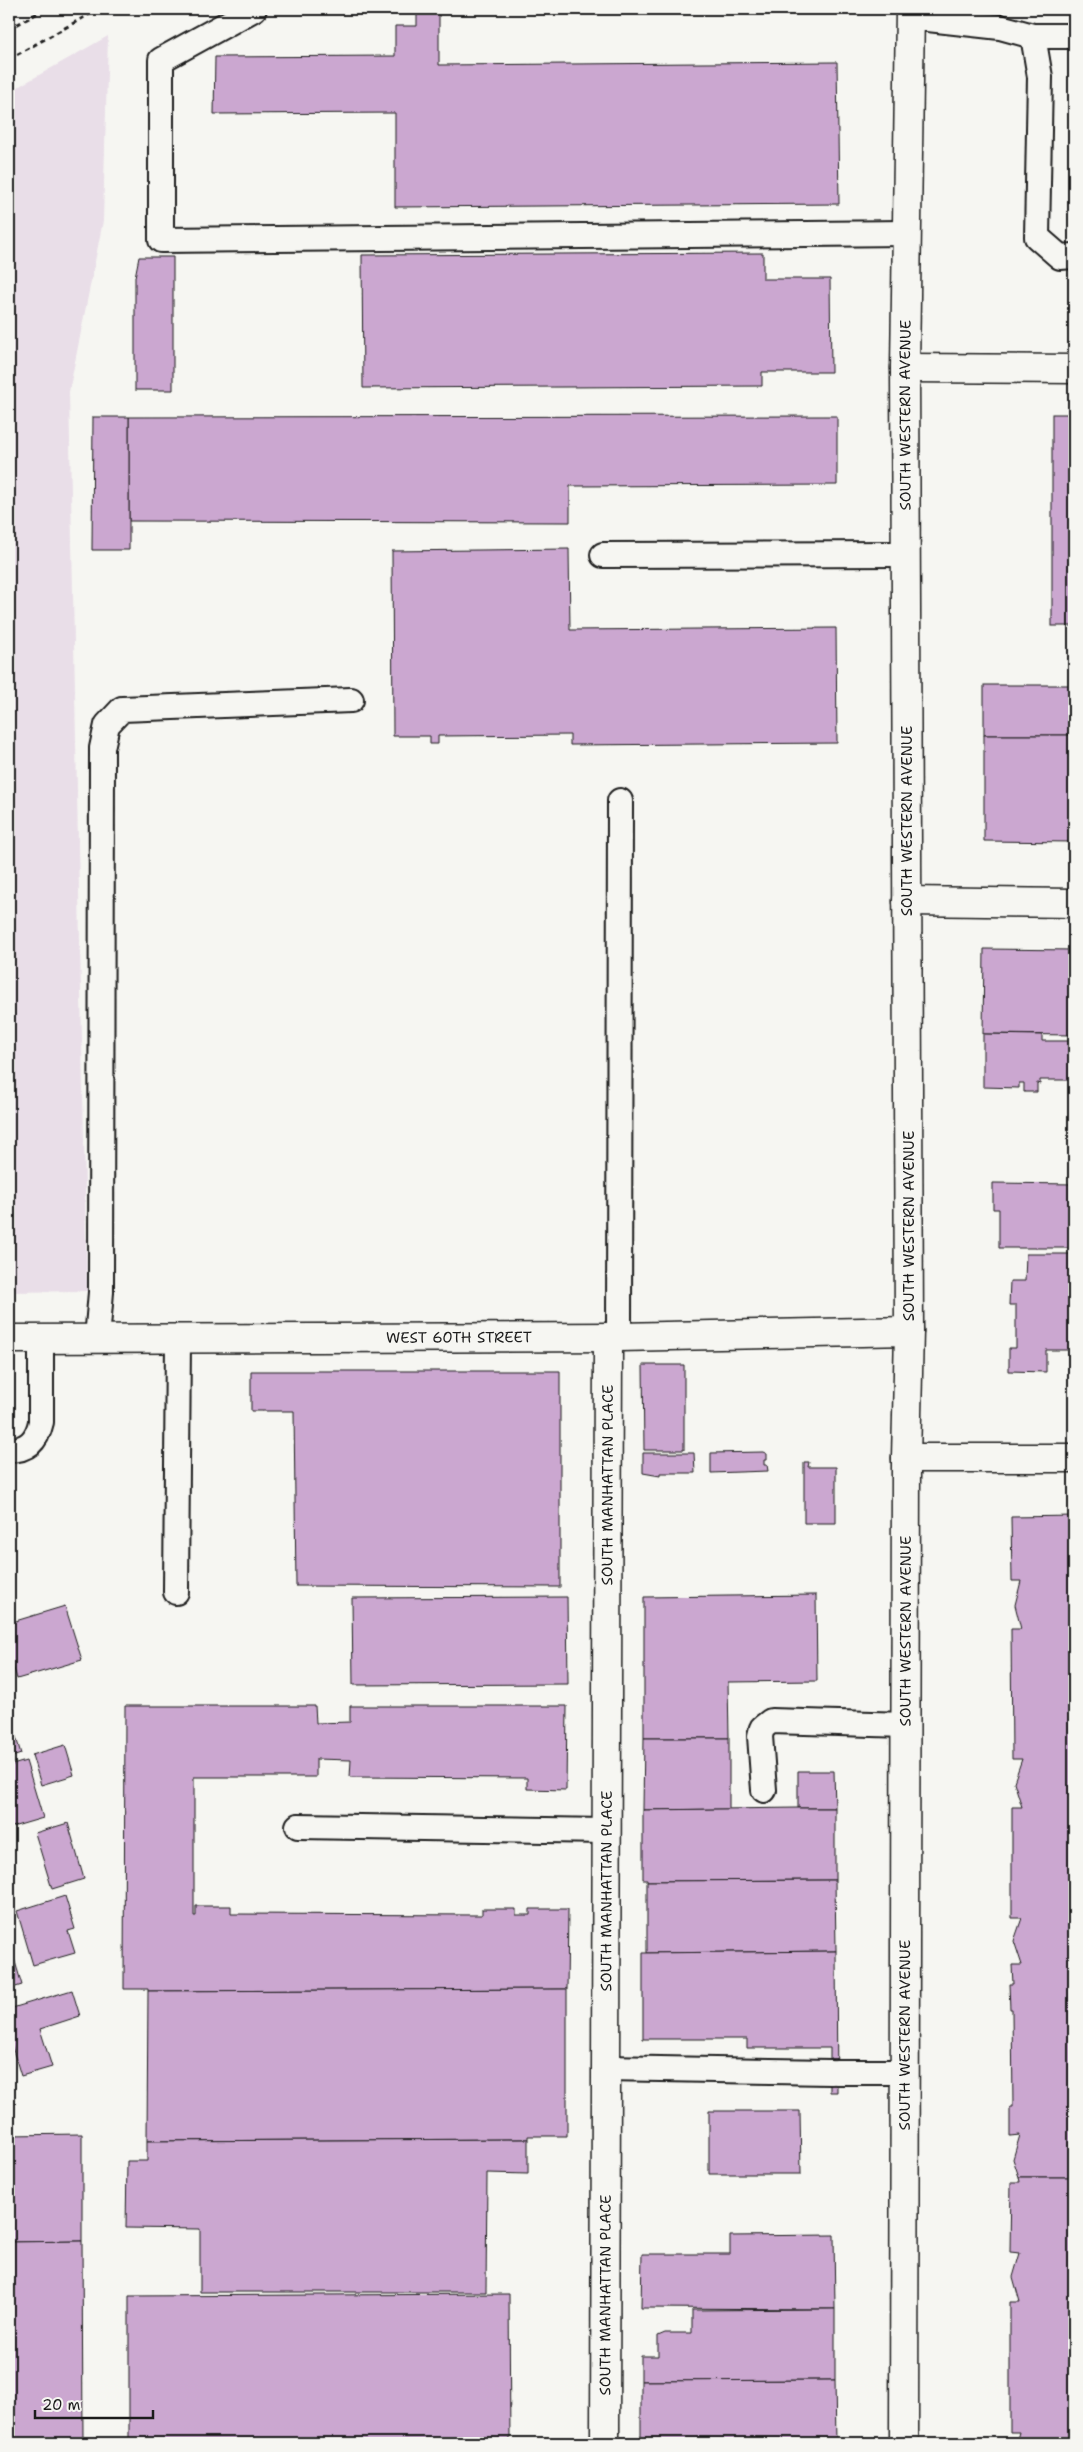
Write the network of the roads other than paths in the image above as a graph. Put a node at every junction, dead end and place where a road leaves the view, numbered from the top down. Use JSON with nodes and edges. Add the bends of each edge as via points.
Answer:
{"nodes":[{"id":1,"x":254,"y":9,"type":"edge"},
{"id":2,"x":910,"y":13,"type":"edge"},
{"id":3,"x":1033,"y":36,"type":"junction"},
{"id":4,"x":1074,"y":36,"type":"edge"},
{"id":5,"x":907,"y":233,"type":"junction"},
{"id":6,"x":1074,"y":256,"type":"edge"},
{"id":7,"x":905,"y":368,"type":"junction"},
{"id":8,"x":1074,"y":369,"type":"edge"},
{"id":9,"x":906,"y":554,"type":"junction"},
{"id":10,"x":603,"y":555,"type":"dead end"},
{"id":11,"x":351,"y":700,"type":"dead end"},
{"id":12,"x":620,"y":800,"type":"dead end"},
{"id":13,"x":907,"y":901,"type":"junction"},
{"id":14,"x":1074,"y":903,"type":"edge"},
{"id":15,"x":909,"y":1332,"type":"junction"},
{"id":16,"x":614,"y":1337,"type":"junction"},
{"id":17,"x":9,"y":1339,"type":"edge"},
{"id":18,"x":41,"y":1339,"type":"junction"},
{"id":19,"x":97,"y":1339,"type":"junction"},
{"id":20,"x":178,"y":1339,"type":"junction"},
{"id":21,"x":9,"y":1450,"type":"edge"},
{"id":22,"x":906,"y":1458,"type":"junction"},
{"id":23,"x":1074,"y":1458,"type":"edge"},
{"id":24,"x":176,"y":1592,"type":"dead end"},
{"id":25,"x":906,"y":1725,"type":"junction"},
{"id":26,"x":764,"y":1790,"type":"dead end"},
{"id":27,"x":298,"y":1826,"type":"dead end"},
{"id":28,"x":605,"y":1831,"type":"junction"},
{"id":29,"x":605,"y":2068,"type":"junction"},
{"id":30,"x":905,"y":2072,"type":"junction"},
{"id":31,"x":605,"y":2443,"type":"edge"},
{"id":32,"x":904,"y":2443,"type":"edge"}],
"edges":[{"from":1,"to":5,"type":"lane","via":[[161,60],[161,240]]},
{"from":2,"to":3,"type":"lane","via":[[1000,27]]},
{"from":2,"to":5,"type":"street","name":"SOUTH WESTERN AVENUE"},
{"from":3,"to":4,"type":"lane"},
{"from":3,"to":6,"type":"lane","via":[[1040,77],[1037,237],[1060,256]]},
{"from":5,"to":7,"type":"street","name":"SOUTH WESTERN AVENUE"},
{"from":7,"to":8,"type":"street"},
{"from":7,"to":9,"type":"street","name":"SOUTH WESTERN AVENUE"},
{"from":9,"to":10,"type":"lane"},
{"from":9,"to":13,"type":"street","name":"SOUTH WESTERN AVENUE"},
{"from":11,"to":19,"type":"lane","via":[[122,709],[107,725],[102,748],[101,1282]]},
{"from":12,"to":16,"type":"lane"},
{"from":13,"to":14,"type":"street"},
{"from":13,"to":15,"type":"street","name":"SOUTH WESTERN AVENUE"},
{"from":15,"to":16,"type":"street","name":"WEST 60TH STREET"},
{"from":15,"to":22,"type":"street","name":"SOUTH WESTERN AVENUE"},
{"from":16,"to":20,"type":"street","name":"WEST 60TH STREET"},
{"from":16,"to":28,"type":"street","name":"SOUTH MANHATTAN PLACE"},
{"from":17,"to":18,"type":"street","name":"WEST 60TH STREET"},
{"from":18,"to":19,"type":"street","name":"WEST 60TH STREET"},
{"from":18,"to":21,"type":"lane","via":[[41,1422],[38,1435],[30,1445]]},
{"from":19,"to":20,"type":"street","name":"WEST 60TH STREET"},
{"from":20,"to":24,"type":"lane"},
{"from":22,"to":23,"type":"street"},
{"from":22,"to":25,"type":"street","name":"SOUTH WESTERN AVENUE"},
{"from":25,"to":26,"type":"lane","via":[[771,1721],[762,1728],[760,1736]]},
{"from":25,"to":30,"type":"street","name":"SOUTH WESTERN AVENUE"},
{"from":27,"to":28,"type":"lane"},
{"from":28,"to":29,"type":"street","name":"SOUTH MANHATTAN PLACE"},
{"from":29,"to":30,"type":"lane"},
{"from":29,"to":31,"type":"street","name":"SOUTH MANHATTAN PLACE"},
{"from":30,"to":32,"type":"street","name":"SOUTH WESTERN AVENUE"}]}
